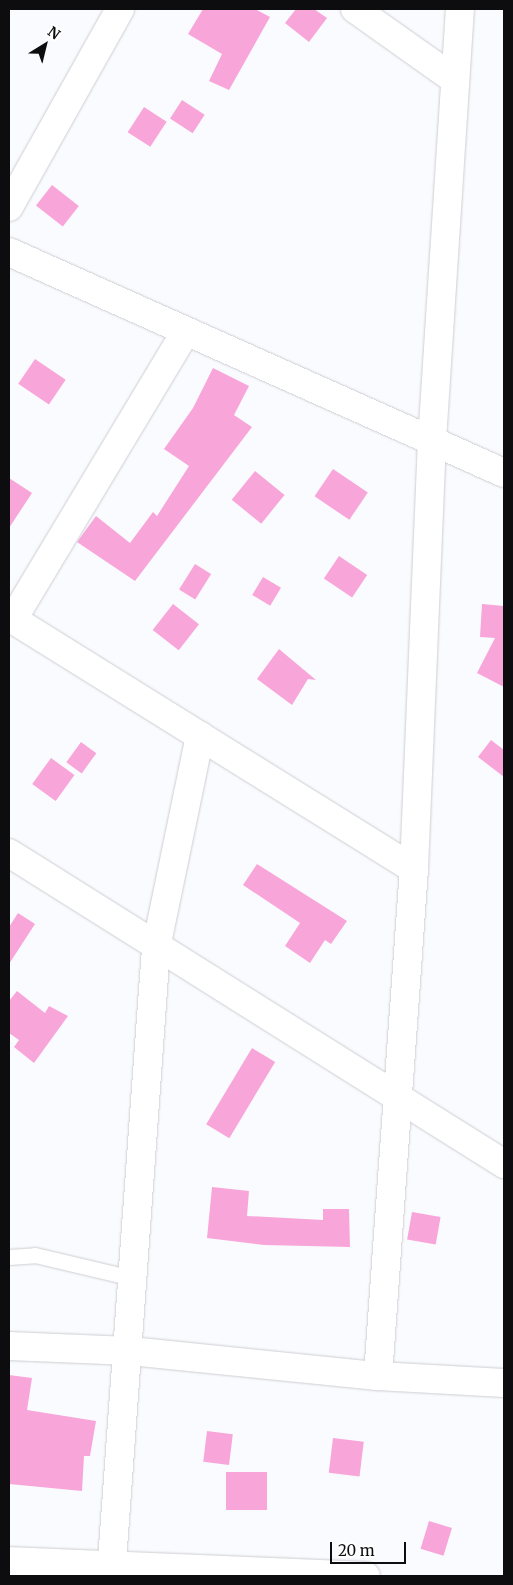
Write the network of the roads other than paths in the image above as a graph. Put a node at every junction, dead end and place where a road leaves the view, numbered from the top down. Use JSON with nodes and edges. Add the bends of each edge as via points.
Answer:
{"nodes":[{"id":1,"x":355,"y":9,"type":"edge"},
{"id":2,"x":460,"y":9,"type":"edge"},
{"id":3,"x":114,"y":12,"type":"edge"},
{"id":4,"x":454,"y":79,"type":"junction"},
{"id":5,"x":9,"y":207,"type":"edge"},
{"id":6,"x":9,"y":252,"type":"edge"},
{"id":7,"x":184,"y":334,"type":"junction"},
{"id":8,"x":432,"y":441,"type":"junction"},
{"id":9,"x":504,"y":473,"type":"edge"},
{"id":10,"x":11,"y":618,"type":"edge"},
{"id":11,"x":200,"y":736,"type":"junction"},
{"id":12,"x":9,"y":852,"type":"edge"},
{"id":13,"x":414,"y":869,"type":"junction"},
{"id":14,"x":156,"y":948,"type":"junction"},
{"id":15,"x":398,"y":1099,"type":"junction"},
{"id":16,"x":504,"y":1164,"type":"edge"},
{"id":17,"x":9,"y":1257,"type":"edge"},
{"id":18,"x":132,"y":1278,"type":"junction"},
{"id":19,"x":9,"y":1346,"type":"edge"},
{"id":20,"x":130,"y":1351,"type":"junction"},
{"id":21,"x":378,"y":1376,"type":"junction"},
{"id":22,"x":504,"y":1383,"type":"edge"},
{"id":23,"x":9,"y":1561,"type":"edge"},
{"id":24,"x":111,"y":1571,"type":"edge"},
{"id":25,"x":366,"y":1576,"type":"edge"}],
"edges":[{"from":1,"to":4,"type":"street"},
{"from":2,"to":4,"type":"street"},
{"from":3,"to":5,"type":"street"},
{"from":4,"to":8,"type":"street"},
{"from":6,"to":7,"type":"street"},
{"from":7,"to":8,"type":"street"},
{"from":7,"to":10,"type":"street"},
{"from":8,"to":9,"type":"street"},
{"from":8,"to":13,"type":"street"},
{"from":10,"to":11,"type":"street"},
{"from":11,"to":13,"type":"street"},
{"from":11,"to":14,"type":"street"},
{"from":12,"to":14,"type":"street"},
{"from":13,"to":15,"type":"street"},
{"from":14,"to":15,"type":"street"},
{"from":14,"to":18,"type":"street"},
{"from":15,"to":16,"type":"street"},
{"from":15,"to":21,"type":"street"},
{"from":17,"to":18,"type":"lane","via":[[35,1255]]},
{"from":18,"to":20,"type":"street"},
{"from":19,"to":20,"type":"street"},
{"from":20,"to":21,"type":"street"},
{"from":20,"to":24,"type":"street"},
{"from":21,"to":22,"type":"street"},
{"from":23,"to":24,"type":"street"},
{"from":24,"to":25,"type":"street"}]}
